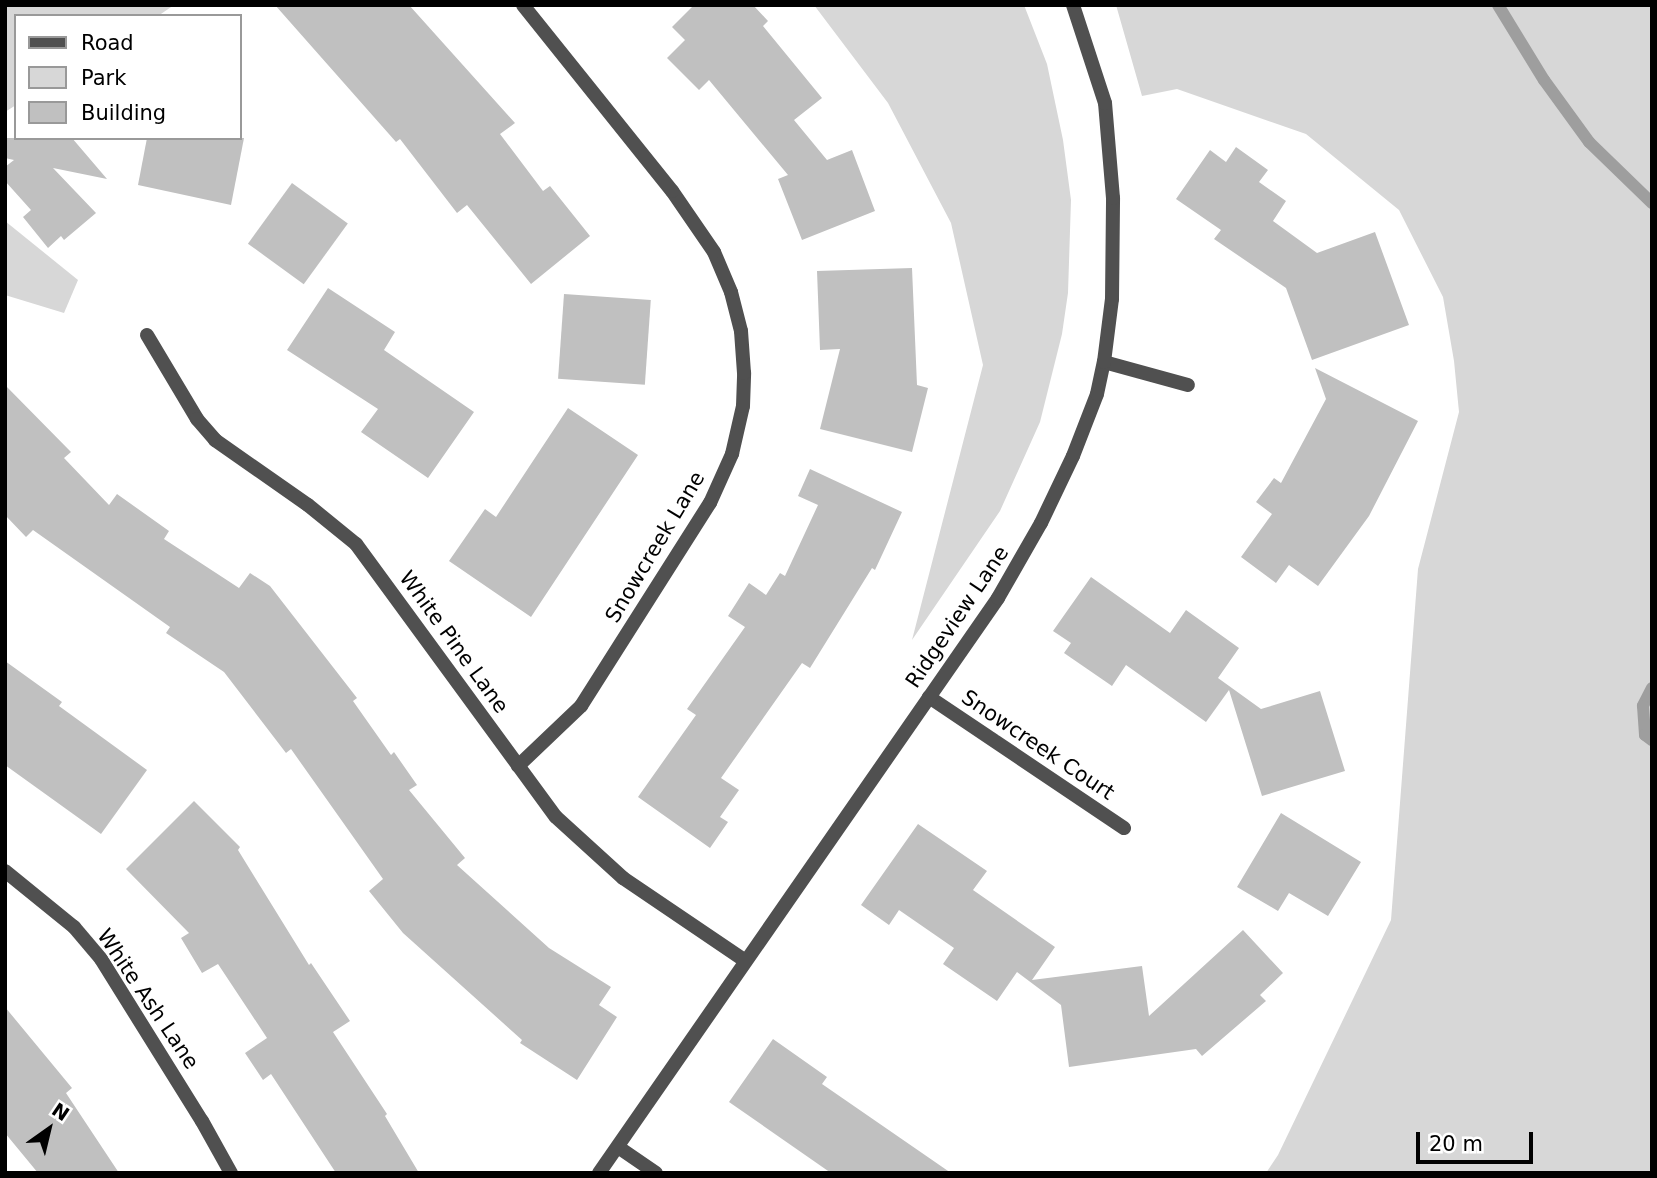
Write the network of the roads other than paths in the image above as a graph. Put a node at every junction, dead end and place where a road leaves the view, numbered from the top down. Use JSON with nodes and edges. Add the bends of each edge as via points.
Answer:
{"nodes":[{"id":1,"x":523,"y":5,"type":"edge"},
{"id":2,"x":1073,"y":5,"type":"edge"},
{"id":3,"x":147,"y":335,"type":"dead end"},
{"id":4,"x":1104,"y":362,"type":"junction"},
{"id":5,"x":1188,"y":385,"type":"dead end"},
{"id":6,"x":929,"y":697,"type":"junction"},
{"id":7,"x":517,"y":766,"type":"junction"},
{"id":8,"x":1124,"y":828,"type":"dead end"},
{"id":9,"x":5,"y":871,"type":"edge"},
{"id":10,"x":744,"y":960,"type":"junction"},
{"id":11,"x":618,"y":1147,"type":"junction"},
{"id":12,"x":231,"y":1173,"type":"edge"},
{"id":13,"x":599,"y":1173,"type":"edge"},
{"id":14,"x":656,"y":1173,"type":"edge"}],
"edges":[{"from":1,"to":7,"type":"street","name":"Snowcreek Lane","via":[[672,191],[714,252],[741,331],[744,373],[743,406],[732,454],[710,503],[587,698]]},
{"from":2,"to":4,"type":"street","name":"Ridgeview Lane","via":[[1105,103],[1112,168],[1112,299]]},
{"from":3,"to":7,"type":"street","name":"White Pine Lane","via":[[197,419],[215,440],[356,544]]},
{"from":4,"to":5,"type":"street"},
{"from":4,"to":6,"type":"street","name":"Ridgeview Lane","via":[[1087,422],[1041,523],[998,598]]},
{"from":6,"to":8,"type":"street","name":"Snowcreek Court"},
{"from":6,"to":10,"type":"street","name":"Ridgeview Lane"},
{"from":7,"to":10,"type":"street","name":"White Pine Lane","via":[[589,851]]},
{"from":9,"to":12,"type":"street","name":"White Ash Lane","via":[[74,927],[101,959]]},
{"from":10,"to":11,"type":"street","name":"Ridgeview Lane"},
{"from":11,"to":13,"type":"street","name":"Ridgeview Lane"},
{"from":11,"to":14,"type":"street"}]}
